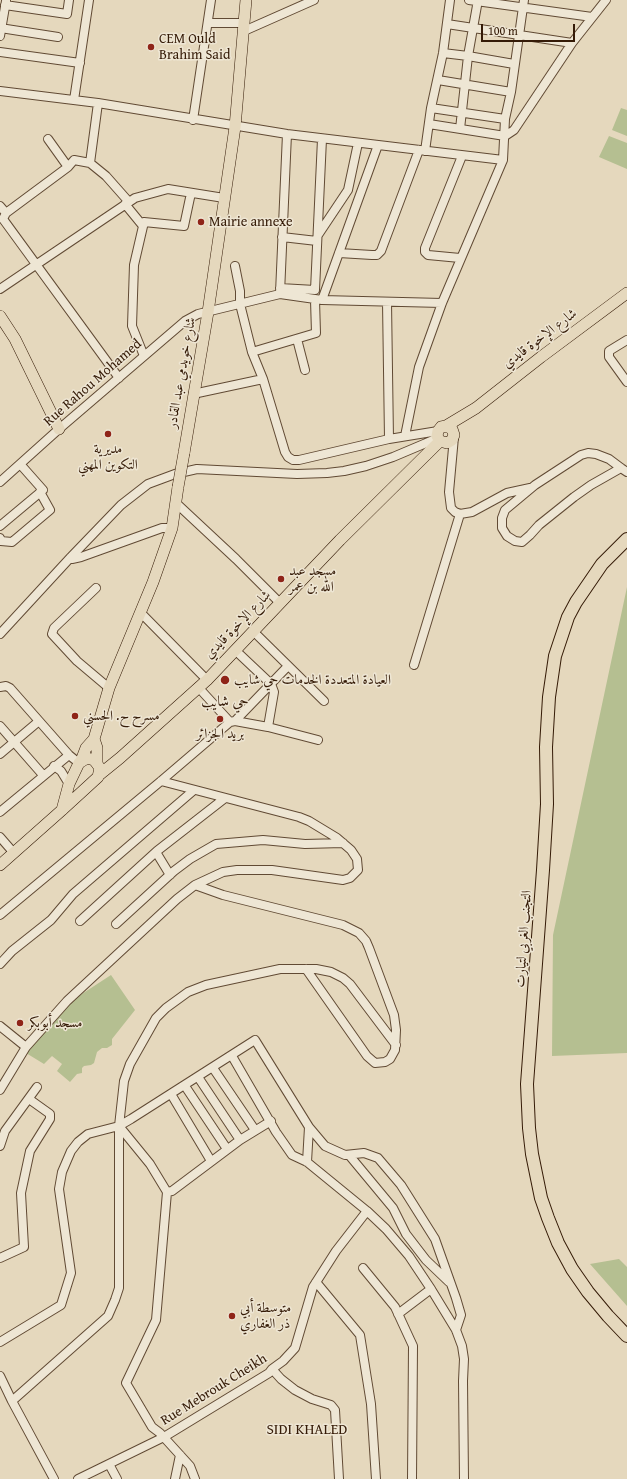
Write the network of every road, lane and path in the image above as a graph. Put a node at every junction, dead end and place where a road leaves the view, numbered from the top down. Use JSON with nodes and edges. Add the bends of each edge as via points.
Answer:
{"nodes":[{"id":1,"x":69,"y":0,"type":"edge"},
{"id":2,"x":89,"y":0,"type":"edge"},
{"id":3,"x":211,"y":0,"type":"edge"},
{"id":4,"x":246,"y":0,"type":"edge"},
{"id":5,"x":314,"y":0,"type":"edge"},
{"id":6,"x":450,"y":0,"type":"edge"},
{"id":7,"x":475,"y":0,"type":"edge"},
{"id":8,"x":606,"y":0,"type":"edge"},
{"id":9,"x":5,"y":3,"type":"edge"},
{"id":10,"x":524,"y":4,"type":"edge"},
{"id":11,"x":592,"y":17,"type":"junction"},
{"id":12,"x":208,"y":23,"type":"junction"},
{"id":13,"x":447,"y":24,"type":"junction"},
{"id":14,"x":244,"y":27,"type":"junction"},
{"id":15,"x":473,"y":28,"type":"junction"},
{"id":16,"x":0,"y":31,"type":"edge"},
{"id":17,"x":519,"y":35,"type":"junction"},
{"id":18,"x":58,"y":37,"type":"dead end"},
{"id":19,"x":572,"y":43,"type":"junction"},
{"id":20,"x":0,"y":52,"type":"edge"},
{"id":21,"x":443,"y":53,"type":"junction"},
{"id":22,"x":468,"y":56,"type":"junction"},
{"id":23,"x":80,"y":63,"type":"junction"},
{"id":24,"x":514,"y":64,"type":"junction"},
{"id":25,"x":438,"y":80,"type":"junction"},
{"id":26,"x":466,"y":85,"type":"junction"},
{"id":27,"x":0,"y":90,"type":"edge"},
{"id":28,"x":511,"y":92,"type":"junction"},
{"id":29,"x":74,"y":100,"type":"junction"},
{"id":30,"x":98,"y":103,"type":"junction"},
{"id":31,"x":431,"y":108,"type":"junction"},
{"id":32,"x":462,"y":112,"type":"junction"},
{"id":33,"x":505,"y":119,"type":"junction"},
{"id":34,"x":193,"y":120,"type":"junction"},
{"id":35,"x":429,"y":124,"type":"junction"},
{"id":36,"x":235,"y":127,"type":"junction"},
{"id":37,"x":460,"y":129,"type":"junction"},
{"id":38,"x":287,"y":134,"type":"junction"},
{"id":39,"x":505,"y":136,"type":"junction"},
{"id":40,"x":48,"y":139,"type":"dead end"},
{"id":41,"x":322,"y":139,"type":"junction"},
{"id":42,"x":358,"y":143,"type":"junction"},
{"id":43,"x":378,"y":145,"type":"junction"},
{"id":44,"x":422,"y":151,"type":"junction"},
{"id":45,"x":462,"y":156,"type":"junction"},
{"id":46,"x":503,"y":160,"type":"junction"},
{"id":47,"x":90,"y":163,"type":"junction"},
{"id":48,"x":68,"y":167,"type":"junction"},
{"id":49,"x":191,"y":193,"type":"junction"},
{"id":50,"x":224,"y":198,"type":"junction"},
{"id":51,"x":127,"y":203,"type":"junction"},
{"id":52,"x":0,"y":206,"type":"edge"},
{"id":53,"x":6,"y":213,"type":"junction"},
{"id":54,"x":143,"y":226,"type":"junction"},
{"id":55,"x":282,"y":237,"type":"junction"},
{"id":56,"x":317,"y":238,"type":"junction"},
{"id":57,"x":339,"y":253,"type":"junction"},
{"id":58,"x":460,"y":258,"type":"junction"},
{"id":59,"x":36,"y":265,"type":"junction"},
{"id":60,"x":235,"y":266,"type":"dead end"},
{"id":61,"x":0,"y":289,"type":"edge"},
{"id":62,"x":280,"y":291,"type":"junction"},
{"id":63,"x":626,"y":296,"type":"edge"},
{"id":64,"x":318,"y":300,"type":"junction"},
{"id":65,"x":387,"y":302,"type":"junction"},
{"id":66,"x":442,"y":303,"type":"junction"},
{"id":67,"x":240,"y":304,"type":"junction"},
{"id":68,"x":208,"y":312,"type":"junction"},
{"id":69,"x":0,"y":316,"type":"edge"},
{"id":70,"x":298,"y":339,"type":"junction"},
{"id":71,"x":627,"y":340,"type":"edge"},
{"id":72,"x":252,"y":352,"type":"junction"},
{"id":73,"x":144,"y":356,"type":"junction"},
{"id":74,"x":305,"y":370,"type":"dead end"},
{"id":75,"x":119,"y":378,"type":"junction"},
{"id":76,"x":263,"y":379,"type":"junction"},
{"id":77,"x":627,"y":382,"type":"edge"},
{"id":78,"x":193,"y":394,"type":"junction"},
{"id":79,"x":59,"y":429,"type":"junction"},
{"id":80,"x":405,"y":436,"type":"junction"},
{"id":81,"x":445,"y":436,"type":"junction"},
{"id":82,"x":389,"y":439,"type":"junction"},
{"id":83,"x":20,"y":464,"type":"junction"},
{"id":84,"x":624,"y":470,"type":"edge"},
{"id":85,"x":0,"y":482,"type":"edge"},
{"id":86,"x":531,"y":488,"type":"junction"},
{"id":87,"x":40,"y":492,"type":"junction"},
{"id":88,"x":176,"y":503,"type":"junction"},
{"id":89,"x":460,"y":514,"type":"junction"},
{"id":90,"x":0,"y":526,"type":"edge"},
{"id":91,"x":172,"y":528,"type":"junction"},
{"id":92,"x":0,"y":538,"type":"edge"},
{"id":93,"x":627,"y":539,"type":"edge"},
{"id":94,"x":70,"y":558,"type":"junction"},
{"id":95,"x":96,"y":588,"type":"dead end"},
{"id":96,"x":280,"y":603,"type":"junction"},
{"id":97,"x":140,"y":612,"type":"junction"},
{"id":98,"x":253,"y":631,"type":"junction"},
{"id":99,"x":0,"y":634,"type":"edge"},
{"id":100,"x":235,"y":650,"type":"junction"},
{"id":101,"x":414,"y":665,"type":"dead end"},
{"id":102,"x":288,"y":666,"type":"junction"},
{"id":103,"x":207,"y":680,"type":"junction"},
{"id":104,"x":272,"y":684,"type":"junction"},
{"id":105,"x":0,"y":687,"type":"edge"},
{"id":106,"x":198,"y":687,"type":"junction"},
{"id":107,"x":110,"y":688,"type":"junction"},
{"id":108,"x":324,"y":700,"type":"dead end"},
{"id":109,"x":39,"y":721,"type":"junction"},
{"id":110,"x":232,"y":722,"type":"junction"},
{"id":111,"x":0,"y":726,"type":"edge"},
{"id":112,"x":268,"y":727,"type":"junction"},
{"id":113,"x":94,"y":738,"type":"junction"},
{"id":114,"x":318,"y":740,"type":"dead end"},
{"id":115,"x":14,"y":742,"type":"junction"},
{"id":116,"x":0,"y":754,"type":"edge"},
{"id":117,"x":69,"y":755,"type":"junction"},
{"id":118,"x":58,"y":769,"type":"junction"},
{"id":119,"x":97,"y":771,"type":"junction"},
{"id":120,"x":76,"y":772,"type":"junction"},
{"id":121,"x":43,"y":775,"type":"junction"},
{"id":122,"x":161,"y":782,"type":"junction"},
{"id":123,"x":194,"y":790,"type":"junction"},
{"id":124,"x":225,"y":798,"type":"junction"},
{"id":125,"x":62,"y":810,"type":"junction"},
{"id":126,"x":0,"y":812,"type":"edge"},
{"id":127,"x":0,"y":837,"type":"edge"},
{"id":128,"x":343,"y":843,"type":"junction"},
{"id":129,"x":14,"y":852,"type":"junction"},
{"id":130,"x":156,"y":852,"type":"junction"},
{"id":131,"x":0,"y":865,"type":"edge"},
{"id":132,"x":170,"y":875,"type":"junction"},
{"id":133,"x":195,"y":885,"type":"junction"},
{"id":134,"x":0,"y":915,"type":"edge"},
{"id":135,"x":80,"y":921,"type":"dead end"},
{"id":136,"x":116,"y":924,"type":"dead end"},
{"id":137,"x":0,"y":964,"type":"edge"},
{"id":138,"x":306,"y":969,"type":"junction"},
{"id":139,"x":0,"y":1026,"type":"edge"},
{"id":140,"x":396,"y":1045,"type":"junction"},
{"id":141,"x":26,"y":1047,"type":"junction"},
{"id":142,"x":232,"y":1056,"type":"junction"},
{"id":143,"x":213,"y":1068,"type":"junction"},
{"id":144,"x":198,"y":1077,"type":"junction"},
{"id":145,"x":185,"y":1086,"type":"junction"},
{"id":146,"x":37,"y":1087,"type":"dead end"},
{"id":147,"x":0,"y":1090,"type":"edge"},
{"id":148,"x":171,"y":1094,"type":"junction"},
{"id":149,"x":29,"y":1100,"type":"junction"},
{"id":150,"x":270,"y":1121,"type":"junction"},
{"id":151,"x":119,"y":1126,"type":"junction"},
{"id":152,"x":309,"y":1127,"type":"junction"},
{"id":153,"x":255,"y":1130,"type":"junction"},
{"id":154,"x":240,"y":1140,"type":"junction"},
{"id":155,"x":0,"y":1146,"type":"edge"},
{"id":156,"x":226,"y":1149,"type":"junction"},
{"id":157,"x":349,"y":1155,"type":"junction"},
{"id":158,"x":211,"y":1160,"type":"junction"},
{"id":159,"x":307,"y":1162,"type":"junction"},
{"id":160,"x":167,"y":1192,"type":"junction"},
{"id":161,"x":368,"y":1212,"type":"junction"},
{"id":162,"x":0,"y":1258,"type":"edge"},
{"id":163,"x":363,"y":1268,"type":"dead end"},
{"id":164,"x":316,"y":1282,"type":"junction"},
{"id":165,"x":451,"y":1284,"type":"junction"},
{"id":166,"x":431,"y":1289,"type":"junction"},
{"id":167,"x":398,"y":1314,"type":"junction"},
{"id":168,"x":456,"y":1330,"type":"junction"},
{"id":169,"x":627,"y":1336,"type":"edge"},
{"id":170,"x":0,"y":1342,"type":"edge"},
{"id":171,"x":272,"y":1369,"type":"junction"},
{"id":172,"x":0,"y":1376,"type":"edge"},
{"id":173,"x":12,"y":1401,"type":"junction"},
{"id":174,"x":164,"y":1437,"type":"junction"},
{"id":175,"x":180,"y":1456,"type":"junction"},
{"id":176,"x":109,"y":1464,"type":"junction"},
{"id":177,"x":54,"y":1479,"type":"edge"},
{"id":178,"x":78,"y":1479,"type":"edge"},
{"id":179,"x":117,"y":1479,"type":"edge"},
{"id":180,"x":175,"y":1479,"type":"edge"},
{"id":181,"x":195,"y":1479,"type":"edge"},
{"id":182,"x":339,"y":1479,"type":"edge"},
{"id":183,"x":376,"y":1479,"type":"edge"},
{"id":184,"x":412,"y":1479,"type":"edge"},
{"id":185,"x":464,"y":1479,"type":"edge"}],
"edges":[{"from":1,"to":9,"type":"street","via":[[67,14]]},
{"from":2,"to":23,"type":"street"},
{"from":3,"to":12,"type":"street"},
{"from":4,"to":14,"type":"main road","name":"شارع خويدمي عبد القادر"},
{"from":5,"to":14,"type":"street"},
{"from":6,"to":13,"type":"street"},
{"from":7,"to":10,"type":"street"},
{"from":7,"to":15,"type":"street"},
{"from":8,"to":11,"type":"street"},
{"from":9,"to":16,"type":"street"},
{"from":10,"to":11,"type":"street"},
{"from":10,"to":17,"type":"street"},
{"from":11,"to":19,"type":"street"},
{"from":12,"to":14,"type":"street"},
{"from":12,"to":34,"type":"street"},
{"from":13,"to":15,"type":"street"},
{"from":13,"to":21,"type":"street"},
{"from":14,"to":36,"type":"main road","name":"شارع خويدمي عبد القادر"},
{"from":15,"to":17,"type":"street"},
{"from":15,"to":22,"type":"street"},
{"from":16,"to":18,"type":"street"},
{"from":17,"to":19,"type":"street"},
{"from":17,"to":24,"type":"street"},
{"from":19,"to":39,"type":"street","via":[[514,130]]},
{"from":20,"to":23,"type":"street"},
{"from":21,"to":22,"type":"street"},
{"from":21,"to":25,"type":"street"},
{"from":22,"to":24,"type":"street"},
{"from":22,"to":26,"type":"street"},
{"from":23,"to":29,"type":"street"},
{"from":24,"to":28,"type":"street"},
{"from":25,"to":26,"type":"street"},
{"from":25,"to":31,"type":"street"},
{"from":26,"to":28,"type":"street"},
{"from":26,"to":32,"type":"street"},
{"from":27,"to":29,"type":"street"},
{"from":28,"to":33,"type":"street"},
{"from":29,"to":30,"type":"street"},
{"from":30,"to":34,"type":"street"},
{"from":30,"to":47,"type":"street"},
{"from":31,"to":32,"type":"street"},
{"from":31,"to":35,"type":"street"},
{"from":32,"to":33,"type":"street"},
{"from":32,"to":37,"type":"street"},
{"from":33,"to":39,"type":"street"},
{"from":34,"to":36,"type":"street"},
{"from":35,"to":37,"type":"street"},
{"from":35,"to":44,"type":"street"},
{"from":36,"to":38,"type":"street"},
{"from":36,"to":50,"type":"main road","name":"شارع خويدمي عبد القادر"},
{"from":37,"to":39,"type":"street"},
{"from":38,"to":41,"type":"street"},
{"from":38,"to":55,"type":"street"},
{"from":39,"to":46,"type":"street"},
{"from":40,"to":48,"type":"street"},
{"from":41,"to":42,"type":"street"},
{"from":41,"to":56,"type":"street"},
{"from":42,"to":43,"type":"street"},
{"from":42,"to":56,"type":"street","via":[[348,190]]},
{"from":43,"to":44,"type":"street"},
{"from":43,"to":57,"type":"street"},
{"from":44,"to":45,"type":"street"},
{"from":44,"to":57,"type":"street","via":[[381,251],[377,255]]},
{"from":45,"to":46,"type":"street"},
{"from":45,"to":58,"type":"street","via":[[425,248],[428,255]]},
{"from":46,"to":58,"type":"street"},
{"from":47,"to":48,"type":"street","via":[[74,160]]},
{"from":47,"to":51,"type":"street","via":[[106,176]]},
{"from":48,"to":53,"type":"street"},
{"from":49,"to":50,"type":"street"},
{"from":49,"to":51,"type":"street","via":[[168,189],[135,198]]},
{"from":49,"to":54,"type":"street","via":[[184,226],[144,222]]},
{"from":50,"to":68,"type":"main road","name":"شارع خويدمي عبد القادر"},
{"from":51,"to":54,"type":"street"},
{"from":51,"to":59,"type":"street"},
{"from":52,"to":53,"type":"street"},
{"from":53,"to":59,"type":"street","via":[[3,220]]},
{"from":54,"to":73,"type":"street","via":[[134,265],[132,326]]},
{"from":55,"to":56,"type":"street"},
{"from":55,"to":62,"type":"street"},
{"from":56,"to":62,"type":"street","via":[[315,290]]},
{"from":57,"to":64,"type":"street"},
{"from":58,"to":66,"type":"street"},
{"from":59,"to":61,"type":"street"},
{"from":59,"to":75,"type":"street"},
{"from":60,"to":67,"type":"street"},
{"from":62,"to":64,"type":"street"},
{"from":62,"to":67,"type":"street","name":"Rue Rahou Mohamed"},
{"from":63,"to":81,"type":"main road","name":"شارع الإخوة قايدي","via":[[517,375]]},
{"from":64,"to":65,"type":"street"},
{"from":64,"to":70,"type":"street","via":[[316,333]]},
{"from":65,"to":66,"type":"street"},
{"from":65,"to":82,"type":"street"},
{"from":66,"to":80,"type":"street","via":[[419,367]]},
{"from":67,"to":68,"type":"street","name":"Rue Rahou Mohamed"},
{"from":67,"to":72,"type":"street"},
{"from":68,"to":73,"type":"street","name":"Rue Rahou Mohamed","via":[[185,321]]},
{"from":68,"to":78,"type":"main road","name":"شارع خويدمي عبد القادر"},
{"from":69,"to":79,"type":"main road","via":[[15,339]]},
{"from":70,"to":72,"type":"street"},
{"from":70,"to":74,"type":"street"},
{"from":71,"to":77,"type":"street","via":[[609,351],[609,358]]},
{"from":72,"to":76,"type":"street"},
{"from":73,"to":75,"type":"street","name":"Rue Rahou Mohamed"},
{"from":75,"to":79,"type":"street","name":"Rue Rahou Mohamed"},
{"from":76,"to":78,"type":"street"},
{"from":76,"to":82,"type":"street","via":[[285,452],[290,459],[299,460]]},
{"from":78,"to":88,"type":"main road","name":"شارع خويدمي عبد القادر","bridge":true},
{"from":79,"to":83,"type":"street","name":"Rue Rahou Mohamed"},
{"from":80,"to":81,"type":"street"},
{"from":80,"to":82,"type":"street"},
{"from":81,"to":89,"type":"street","via":[[451,464],[449,503],[451,508]]},
{"from":81,"to":94,"type":"street","via":[[366,466],[327,473],[197,469],[175,474],[148,484],[121,505]]},
{"from":81,"to":96,"type":"main road","name":"شارع الإخوة قايدي"},
{"from":83,"to":85,"type":"street","name":"Rue Rahou Mohamed"},
{"from":83,"to":87,"type":"street","via":[[43,490]]},
{"from":84,"to":86,"type":"street","via":[[609,459],[588,453]]},
{"from":84,"to":86,"type":"street","via":[[591,485],[539,525],[522,542],[515,541],[507,536],[502,528],[502,518],[505,510]]},
{"from":86,"to":89,"type":"street","via":[[507,493],[472,512]]},
{"from":87,"to":90,"type":"street"},
{"from":87,"to":92,"type":"street","via":[[50,510],[12,542],[1,541]]},
{"from":88,"to":91,"type":"main road","name":"شارع خويدمي عبد القادر"},
{"from":88,"to":96,"type":"street"},
{"from":89,"to":101,"type":"street"},
{"from":91,"to":94,"type":"street","via":[[162,528],[81,558]]},
{"from":91,"to":97,"type":"main road","name":"شارع خويدمي عبد القادر"},
{"from":93,"to":169,"type":"highway","name":"التجنب الغربي لتيارت","via":[[602,564],[576,602],[568,617],[555,656],[548,697],[547,804],[528,1084],[532,1154],[539,1191],[548,1218],[572,1269],[593,1298]]},
{"from":94,"to":99,"type":"street"},
{"from":95,"to":107,"type":"street","via":[[54,628],[52,634],[77,661]]},
{"from":96,"to":98,"type":"main road","name":"شارع الإخوة قايدي"},
{"from":97,"to":103,"type":"street"},
{"from":97,"to":107,"type":"main road","name":"شارع خويدمي عبد القادر"},
{"from":98,"to":100,"type":"main road","name":"شارع الإخوة قايدي"},
{"from":98,"to":102,"type":"street"},
{"from":100,"to":103,"type":"main road","name":"شارع الإخوة قايدي"},
{"from":100,"to":104,"type":"street"},
{"from":102,"to":104,"type":"street"},
{"from":102,"to":108,"type":"street"},
{"from":103,"to":106,"type":"main road","name":"شارع الإخوة قايدي"},
{"from":104,"to":110,"type":"street"},
{"from":104,"to":112,"type":"street","via":[[274,692]]},
{"from":105,"to":109,"type":"street","via":[[10,688]]},
{"from":106,"to":110,"type":"street"},
{"from":106,"to":119,"type":"main road","name":"شارع الإخوة قايدي","via":[[120,758]]},
{"from":107,"to":113,"type":"main road","name":"شارع خويدمي عبد القادر"},
{"from":109,"to":115,"type":"street"},
{"from":109,"to":117,"type":"street"},
{"from":110,"to":112,"type":"street"},
{"from":110,"to":122,"type":"street"},
{"from":111,"to":115,"type":"street"},
{"from":112,"to":114,"type":"street"},
{"from":113,"to":119,"type":"main road","name":"شارع خويدمي عبد القادر","via":[[97,748]]},
{"from":113,"to":120,"type":"main road","name":"شارع خويدمي عبد القادر","via":[[86,748]]},
{"from":115,"to":116,"type":"street"},
{"from":115,"to":121,"type":"street"},
{"from":117,"to":118,"type":"street"},
{"from":117,"to":120,"type":"street"},
{"from":118,"to":120,"type":"street"},
{"from":118,"to":121,"type":"street"},
{"from":119,"to":120,"type":"main road","via":[[86,782]]},
{"from":119,"to":120,"type":"main road","via":[[91,758],[87,758]]},
{"from":119,"to":125,"type":"main road"},
{"from":120,"to":125,"type":"main road","name":"شارع خويدمي عبد القادر"},
{"from":121,"to":126,"type":"street"},
{"from":122,"to":123,"type":"street"},
{"from":122,"to":134,"type":"street"},
{"from":123,"to":124,"type":"street"},
{"from":123,"to":137,"type":"street","via":[[73,894],[51,920],[12,951]]},
{"from":124,"to":128,"type":"street","via":[[299,817],[317,825]]},
{"from":124,"to":130,"type":"street"},
{"from":125,"to":129,"type":"main road"},
{"from":127,"to":129,"type":"street"},
{"from":128,"to":132,"type":"street","via":[[305,844],[263,840],[216,844],[190,859]]},
{"from":128,"to":133,"type":"street","via":[[358,862],[356,873],[347,879],[272,870],[237,870],[223,872]]},
{"from":129,"to":131,"type":"main road"},
{"from":130,"to":132,"type":"street"},
{"from":130,"to":135,"type":"street"},
{"from":132,"to":136,"type":"street"},
{"from":133,"to":140,"type":"street","via":[[223,895],[343,924],[358,933],[366,941],[394,1015]]},
{"from":133,"to":141,"type":"street","via":[[73,996]]},
{"from":138,"to":140,"type":"street","via":[[331,972],[343,978]]},
{"from":138,"to":140,"type":"street","via":[[370,1060],[375,1063],[385,1062],[393,1055]]},
{"from":138,"to":151,"type":"street","via":[[280,970],[206,985],[188,992],[166,1008],[156,1018],[130,1064],[124,1081]]},
{"from":139,"to":141,"type":"street"},
{"from":141,"to":147,"type":"street"},
{"from":142,"to":143,"type":"street"},
{"from":142,"to":150,"type":"street"},
{"from":142,"to":152,"type":"street","via":[[255,1040]]},
{"from":143,"to":144,"type":"street"},
{"from":143,"to":153,"type":"street"},
{"from":144,"to":145,"type":"street"},
{"from":144,"to":154,"type":"street"},
{"from":145,"to":148,"type":"street"},
{"from":145,"to":156,"type":"street"},
{"from":146,"to":149,"type":"street"},
{"from":148,"to":151,"type":"street"},
{"from":148,"to":158,"type":"street"},
{"from":149,"to":155,"type":"street","via":[[5,1131]]},
{"from":149,"to":162,"type":"street","via":[[50,1114],[50,1118],[30,1151],[21,1194],[24,1247]]},
{"from":150,"to":153,"type":"street"},
{"from":150,"to":159,"type":"street","via":[[292,1155]]},
{"from":151,"to":160,"type":"street","via":[[150,1164]]},
{"from":151,"to":170,"type":"street","via":[[88,1134],[78,1142],[62,1172],[59,1189],[72,1273],[62,1305]]},
{"from":151,"to":173,"type":"street","via":[[119,1288],[115,1300],[108,1316]]},
{"from":152,"to":157,"type":"street","via":[[325,1146]]},
{"from":152,"to":159,"type":"street"},
{"from":153,"to":154,"type":"street"},
{"from":154,"to":156,"type":"street"},
{"from":156,"to":158,"type":"street"},
{"from":157,"to":165,"type":"street","via":[[393,1208],[406,1234],[426,1260]]},
{"from":157,"to":165,"type":"street","via":[[364,1153],[378,1158],[400,1185],[435,1239]]},
{"from":158,"to":160,"type":"street","via":[[172,1191]]},
{"from":159,"to":161,"type":"street"},
{"from":160,"to":174,"type":"street","via":[[156,1320],[126,1383],[152,1427]]},
{"from":161,"to":164,"type":"street","name":"Rue Mebrouk Cheikh","via":[[336,1251]]},
{"from":161,"to":166,"type":"street","via":[[400,1245]]},
{"from":163,"to":167,"type":"street"},
{"from":164,"to":171,"type":"street","name":"Rue Mebrouk Cheikh","via":[[295,1348]]},
{"from":164,"to":183,"type":"street","via":[[360,1335],[371,1404]]},
{"from":165,"to":168,"type":"street","via":[[461,1315]]},
{"from":166,"to":167,"type":"street"},
{"from":166,"to":168,"type":"street"},
{"from":167,"to":184,"type":"street","via":[[412,1346]]},
{"from":168,"to":185,"type":"street","via":[[464,1359]]},
{"from":171,"to":174,"type":"street","name":"Rue Mebrouk Cheikh"},
{"from":171,"to":182,"type":"street","via":[[295,1390],[312,1399],[331,1404],[335,1410]]},
{"from":172,"to":173,"type":"street"},
{"from":173,"to":177,"type":"street"},
{"from":174,"to":175,"type":"street"},
{"from":174,"to":176,"type":"street","name":"Rue Mebrouk Cheikh"},
{"from":175,"to":180,"type":"street"},
{"from":175,"to":181,"type":"street","via":[[190,1466]]},
{"from":176,"to":178,"type":"street","name":"Rue Mebrouk Cheikh"},
{"from":176,"to":179,"type":"street"}]}
